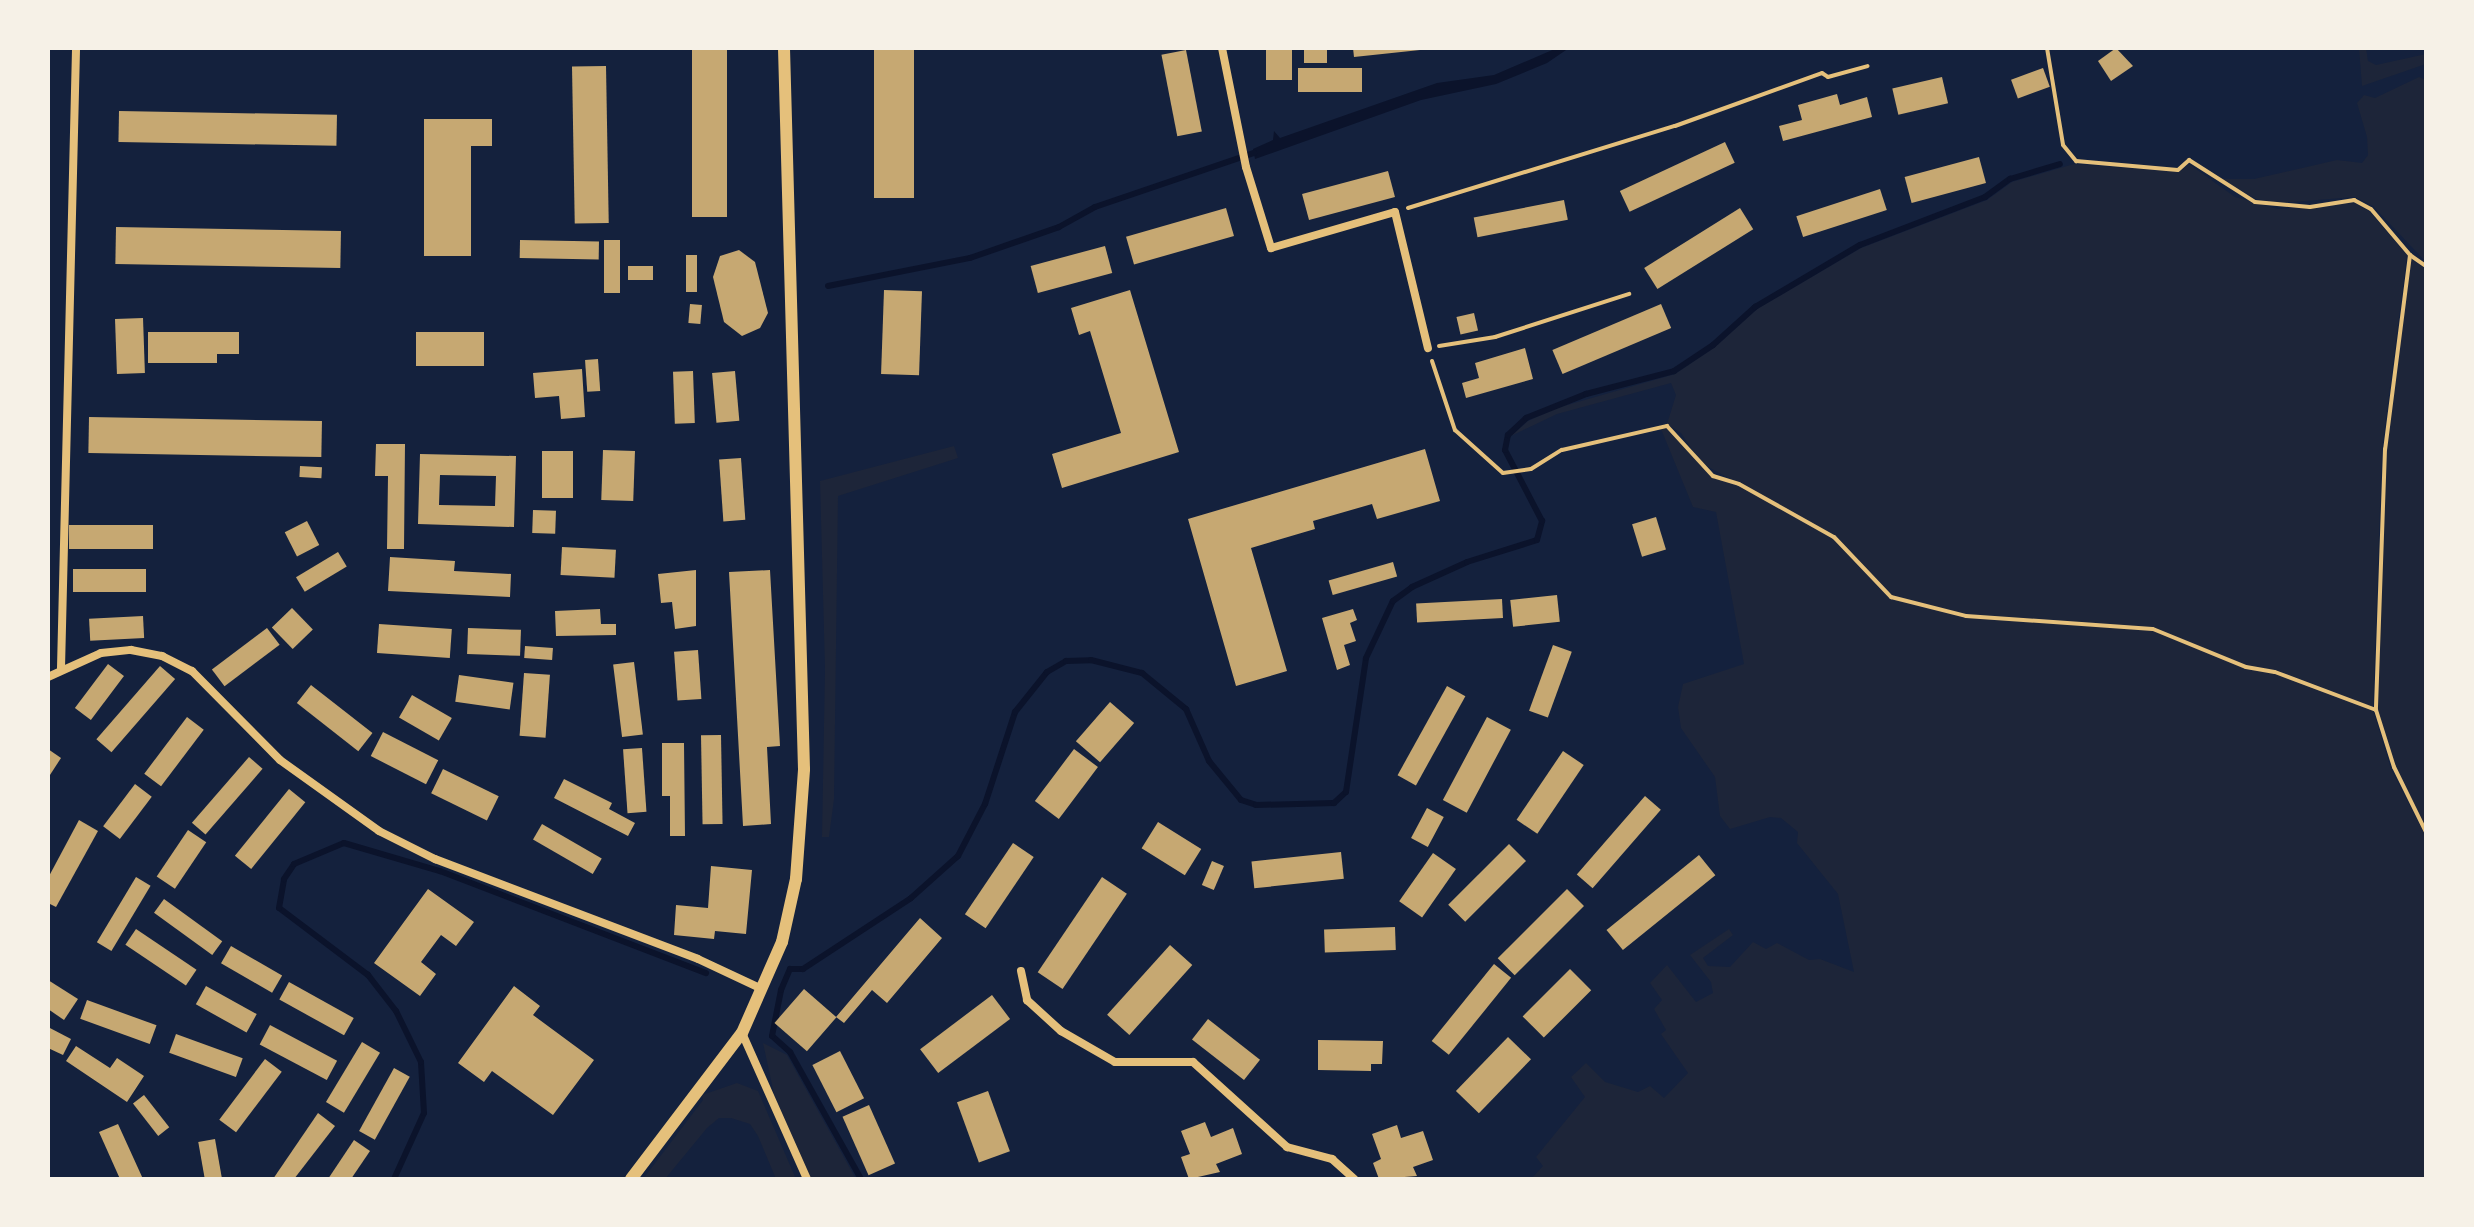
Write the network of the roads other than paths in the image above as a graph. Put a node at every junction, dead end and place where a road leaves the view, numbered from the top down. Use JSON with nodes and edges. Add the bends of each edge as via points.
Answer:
{"nodes":[{"id":1,"x":76,"y":48,"type":"edge"},
{"id":2,"x":784,"y":48,"type":"edge"},
{"id":3,"x":1222,"y":48,"type":"edge"},
{"id":4,"x":1428,"y":348,"type":"road end"},
{"id":5,"x":61,"y":668,"type":"junction"},
{"id":6,"x":48,"y":677,"type":"edge"},
{"id":7,"x":1021,"y":971,"type":"dead end"},
{"id":8,"x":760,"y":988,"type":"junction"},
{"id":9,"x":742,"y":1033,"type":"junction"},
{"id":10,"x":631,"y":1179,"type":"edge"},
{"id":11,"x":807,"y":1179,"type":"edge"},
{"id":12,"x":1354,"y":1179,"type":"edge"}],
"edges":[{"from":1,"to":5,"type":"street"},
{"from":2,"to":8,"type":"street","via":[[803,808],[791,914]]},
{"from":3,"to":4,"type":"street","via":[[1246,167],[1271,248],[1395,212]]},
{"from":5,"to":6,"type":"street"},
{"from":5,"to":8,"type":"street","via":[[101,653],[131,650],[162,656],[192,671],[280,760],[379,831],[435,859],[698,959]]},
{"from":7,"to":12,"type":"street","via":[[1027,1000],[1061,1031],[1115,1062],[1193,1062],[1287,1147],[1332,1159]]},
{"from":8,"to":9,"type":"street"},
{"from":9,"to":10,"type":"street"},
{"from":9,"to":11,"type":"street"}]}
